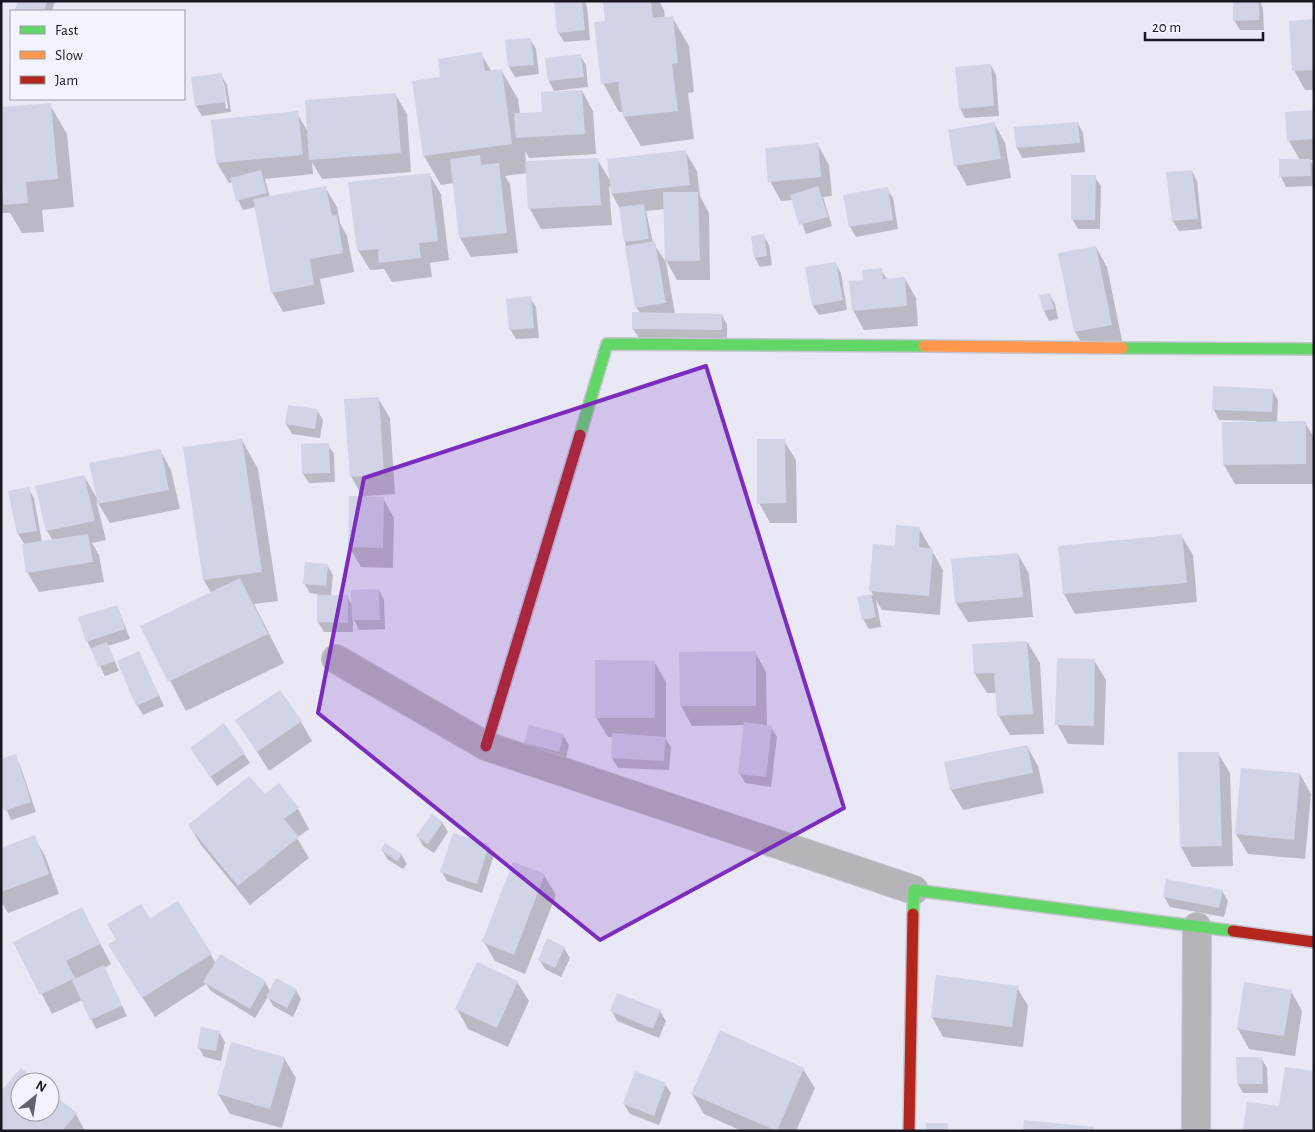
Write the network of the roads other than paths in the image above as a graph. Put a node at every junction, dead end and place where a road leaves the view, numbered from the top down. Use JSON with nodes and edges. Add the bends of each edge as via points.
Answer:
{"nodes":[{"id":1,"x":1314,"y":349,"type":"edge"},
{"id":2,"x":336,"y":660,"type":"dead end"},
{"id":3,"x":486,"y":746,"type":"junction"},
{"id":4,"x":914,"y":890,"type":"junction"},
{"id":5,"x":1197,"y":927,"type":"junction"},
{"id":6,"x":1314,"y":942,"type":"edge"},
{"id":7,"x":909,"y":1131,"type":"edge"},
{"id":8,"x":1196,"y":1131,"type":"edge"}],
"edges":[{"from":1,"to":3,"type":"street","via":[[607,344]]},
{"from":2,"to":3,"type":"street"},
{"from":3,"to":4,"type":"street"},
{"from":4,"to":5,"type":"street"},
{"from":4,"to":7,"type":"street"},
{"from":5,"to":6,"type":"street"},
{"from":5,"to":8,"type":"street"}]}
